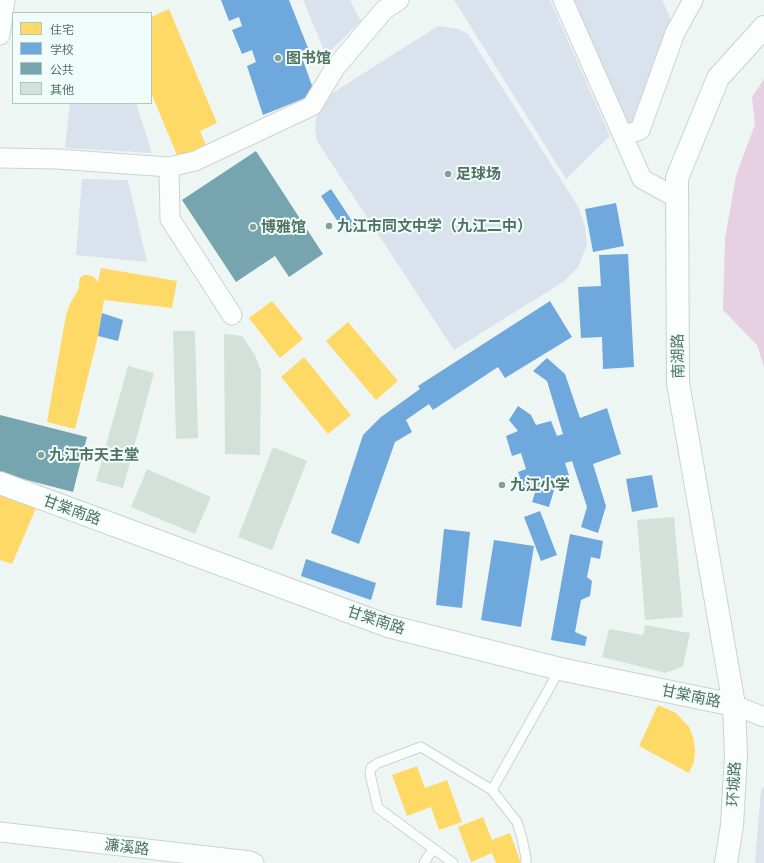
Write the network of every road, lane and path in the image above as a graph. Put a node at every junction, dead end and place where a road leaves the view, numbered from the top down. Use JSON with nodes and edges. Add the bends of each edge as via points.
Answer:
{"nodes":[{"id":1,"x":5,"y":0,"type":"edge"},
{"id":2,"x":399,"y":0,"type":"edge"},
{"id":3,"x":563,"y":0,"type":"edge"},
{"id":4,"x":688,"y":3,"type":"edge"},
{"id":5,"x":764,"y":26,"type":"edge"},
{"id":6,"x":0,"y":35,"type":"edge"},
{"id":7,"x":623,"y":136,"type":"junction"},
{"id":8,"x":0,"y":158,"type":"edge"},
{"id":9,"x":170,"y":167,"type":"junction"},
{"id":10,"x":677,"y":198,"type":"junction"},
{"id":11,"x":232,"y":315,"type":"dead end"},
{"id":12,"x":0,"y":483,"type":"edge"},
{"id":13,"x":560,"y":669,"type":"junction"},
{"id":14,"x":734,"y":705,"type":"junction"},
{"id":15,"x":764,"y":717,"type":"edge"},
{"id":16,"x":492,"y":790,"type":"junction"},
{"id":17,"x":0,"y":832,"type":"edge"},
{"id":18,"x":433,"y":849,"type":"junction"},
{"id":19,"x":254,"y":863,"type":"edge"},
{"id":20,"x":424,"y":863,"type":"edge"},
{"id":21,"x":453,"y":863,"type":"edge"},
{"id":22,"x":526,"y":863,"type":"edge"},
{"id":23,"x":726,"y":863,"type":"edge"}],
"edges":[{"from":1,"to":6,"type":"street"},
{"from":2,"to":9,"type":"street","via":[[384,10],[335,68],[312,106],[194,161]]},
{"from":3,"to":7,"type":"street"},
{"from":4,"to":7,"type":"street","via":[[640,130]]},
{"from":5,"to":10,"type":"street","name":"南湖路","via":[[718,78],[677,178]]},
{"from":7,"to":10,"type":"street","via":[[642,179]]},
{"from":8,"to":9,"type":"street","via":[[57,159]]},
{"from":9,"to":11,"type":"street","via":[[170,219]]},
{"from":10,"to":14,"type":"street","name":"南湖路","via":[[678,382]]},
{"from":12,"to":13,"type":"street","name":"甘棠南路","via":[[388,626]]},
{"from":13,"to":14,"type":"street","name":"甘棠南路"},
{"from":13,"to":16,"type":"lane"},
{"from":14,"to":15,"type":"street","name":"甘棠南路"},
{"from":14,"to":23,"type":"street","name":"环城路","via":[[736,755],[732,825]]},
{"from":16,"to":18,"type":"lane","via":[[421,747],[371,768],[370,774],[378,808]]},
{"from":16,"to":22,"type":"lane","via":[[516,822],[522,838]]},
{"from":17,"to":19,"type":"street","name":"濂溪路"},
{"from":18,"to":20,"type":"lane"},
{"from":18,"to":21,"type":"lane"}]}
